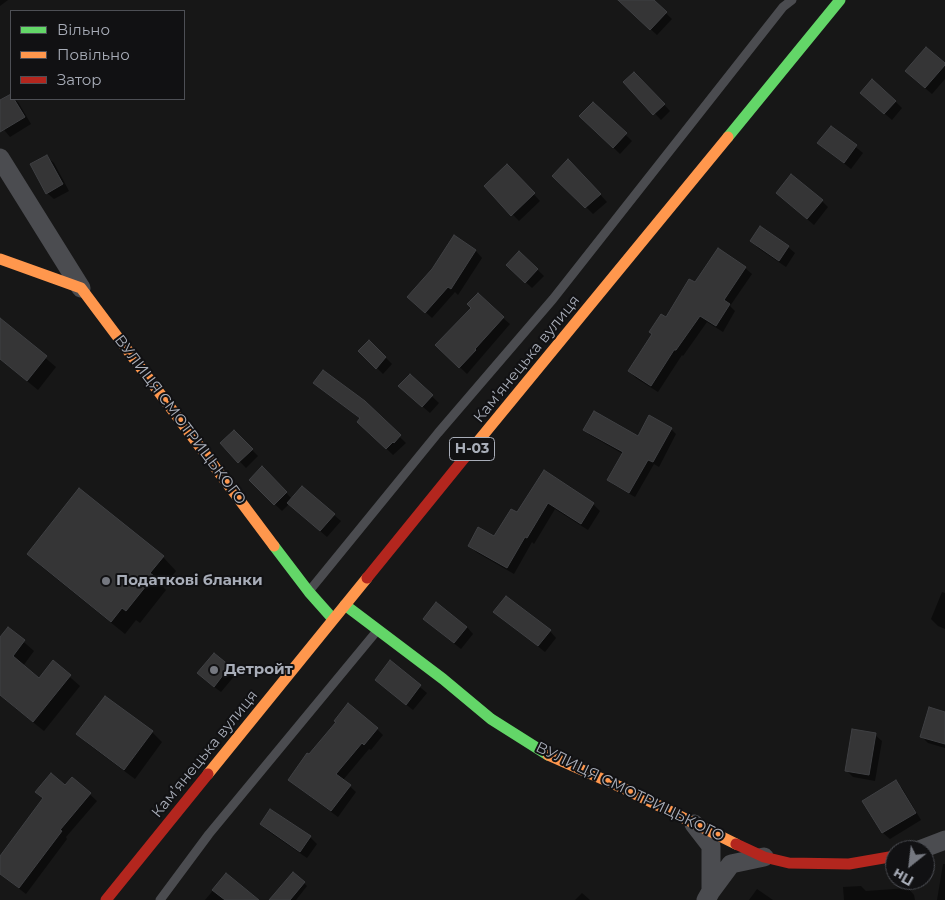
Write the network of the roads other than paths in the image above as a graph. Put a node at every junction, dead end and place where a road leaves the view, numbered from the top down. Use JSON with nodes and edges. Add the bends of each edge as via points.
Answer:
{"nodes":[{"id":1,"x":792,"y":0,"type":"edge"},
{"id":2,"x":836,"y":2,"type":"edge"},
{"id":3,"x":0,"y":158,"type":"edge"},
{"id":4,"x":0,"y":259,"type":"edge"},
{"id":5,"x":81,"y":288,"type":"junction"},
{"id":6,"x":309,"y":592,"type":"junction"},
{"id":7,"x":346,"y":605,"type":"junction"},
{"id":8,"x":333,"y":619,"type":"junction"},
{"id":9,"x":378,"y":630,"type":"junction"},
{"id":10,"x":694,"y":823,"type":"junction"},
{"id":11,"x":764,"y":857,"type":"junction"},
{"id":12,"x":885,"y":857,"type":"edge"},
{"id":13,"x":709,"y":895,"type":"edge"},
{"id":14,"x":106,"y":900,"type":"edge"},
{"id":15,"x":160,"y":900,"type":"edge"}],
"edges":[{"from":1,"to":6,"type":"lane","via":[[553,300],[438,433]]},
{"from":2,"to":7,"type":"main road","name":"Камʼянецька вулиця","number":"Н-03"},
{"from":3,"to":5,"type":"street"},
{"from":4,"to":5,"type":"main road"},
{"from":5,"to":6,"type":"main road","name":"ВУЛИЦЯ СМОТРИЦЬКОГО"},
{"from":6,"to":8,"type":"main road","name":"ВУЛИЦЯ СМОТРИЦЬКОГО"},
{"from":7,"to":8,"type":"main road","name":"Камʼянецька вулиця","number":"Н-03"},
{"from":7,"to":9,"type":"main road","name":"ВУЛИЦЯ СМОТРИЦЬКОГО"},
{"from":8,"to":14,"type":"main road","name":"Камʼянецька вулиця","number":"Н-03"},
{"from":9,"to":10,"type":"main road","name":"ВУЛИЦЯ СМОТРИЦЬКОГО","via":[[491,719],[548,756]]},
{"from":9,"to":15,"type":"lane","via":[[209,834]]},
{"from":10,"to":11,"type":"main road","name":"ВУЛИЦЯ СМОТРИЦЬКОГО"},
{"from":10,"to":13,"type":"street","via":[[711,846]]},
{"from":11,"to":12,"type":"main road","name":"ВУЛИЦЯ СМОТРИЦЬКОГО","via":[[789,863],[841,864]]},
{"from":11,"to":13,"type":"street","via":[[730,864]]}]}
